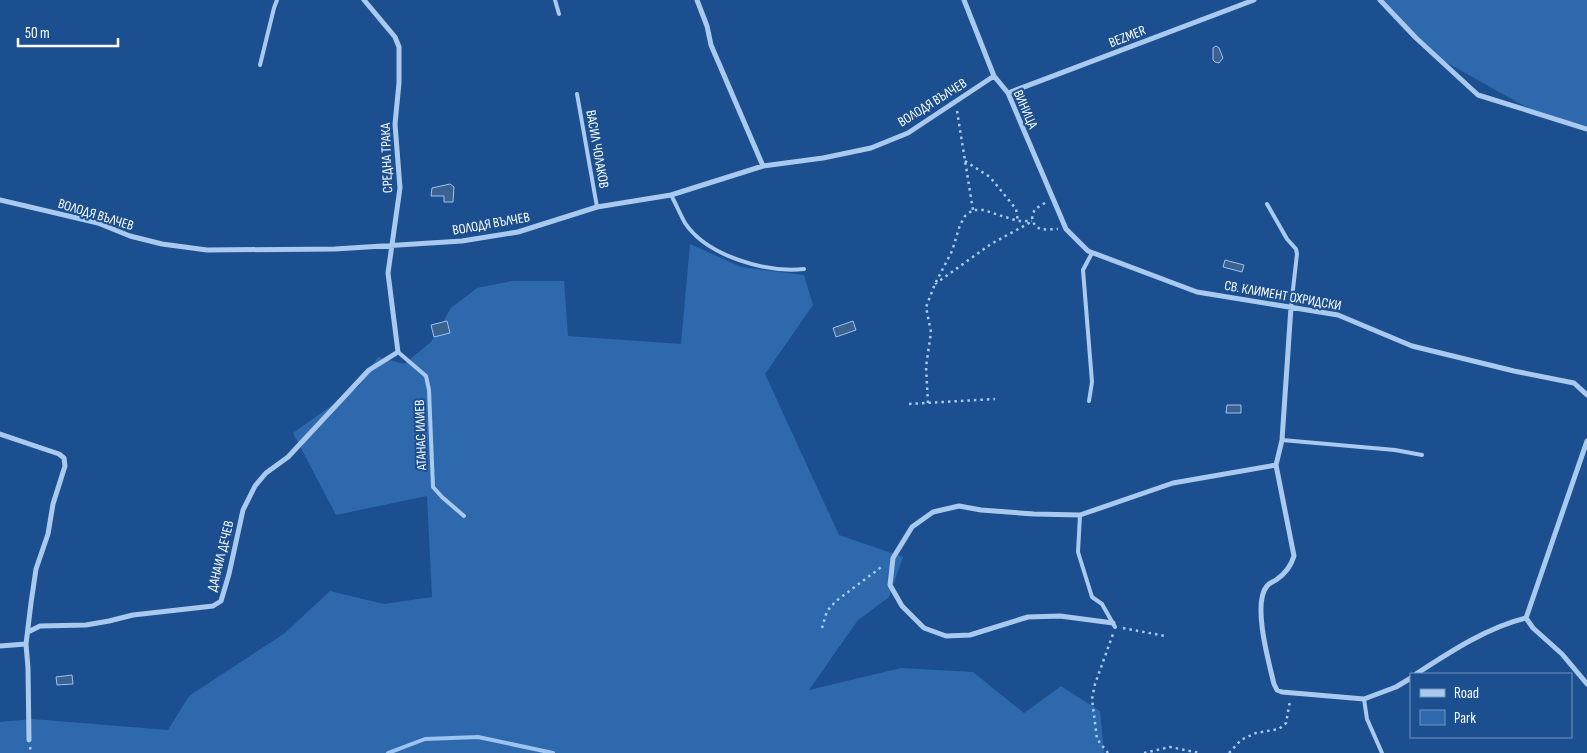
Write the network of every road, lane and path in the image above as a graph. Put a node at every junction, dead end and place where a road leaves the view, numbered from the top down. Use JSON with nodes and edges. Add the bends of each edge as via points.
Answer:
{"nodes":[{"id":1,"x":277,"y":0,"type":"edge"},
{"id":2,"x":364,"y":0,"type":"edge"},
{"id":3,"x":555,"y":0,"type":"edge"},
{"id":4,"x":697,"y":0,"type":"edge"},
{"id":5,"x":964,"y":0,"type":"edge"},
{"id":6,"x":1254,"y":0,"type":"edge"},
{"id":7,"x":1380,"y":0,"type":"edge"},
{"id":8,"x":559,"y":14,"type":"dead end"},
{"id":9,"x":260,"y":65,"type":"dead end"},
{"id":10,"x":994,"y":76,"type":"junction"},
{"id":11,"x":1008,"y":93,"type":"junction"},
{"id":12,"x":577,"y":94,"type":"dead end"},
{"id":13,"x":955,"y":102,"type":"junction"},
{"id":14,"x":1587,"y":129,"type":"edge"},
{"id":15,"x":965,"y":160,"type":"junction"},
{"id":16,"x":763,"y":166,"type":"junction"},
{"id":17,"x":671,"y":195,"type":"junction"},
{"id":18,"x":1053,"y":198,"type":"junction"},
{"id":19,"x":0,"y":200,"type":"edge"},
{"id":20,"x":1266,"y":204,"type":"dead end"},
{"id":21,"x":597,"y":207,"type":"junction"},
{"id":22,"x":973,"y":210,"type":"junction"},
{"id":23,"x":1018,"y":221,"type":"junction"},
{"id":24,"x":1032,"y":221,"type":"junction"},
{"id":25,"x":1066,"y":229,"type":"junction"},
{"id":26,"x":392,"y":246,"type":"junction"},
{"id":27,"x":1092,"y":253,"type":"junction"},
{"id":28,"x":804,"y":269,"type":"dead end"},
{"id":29,"x":935,"y":284,"type":"junction"},
{"id":30,"x":1291,"y":307,"type":"junction"},
{"id":31,"x":398,"y":352,"type":"junction"},
{"id":32,"x":1587,"y":395,"type":"edge"},
{"id":33,"x":995,"y":399,"type":"dead end"},
{"id":34,"x":1089,"y":402,"type":"dead end"},
{"id":35,"x":928,"y":403,"type":"junction"},
{"id":36,"x":909,"y":404,"type":"dead end"},
{"id":37,"x":0,"y":434,"type":"edge"},
{"id":38,"x":1282,"y":440,"type":"junction"},
{"id":39,"x":1587,"y":441,"type":"edge"},
{"id":40,"x":1422,"y":454,"type":"dead end"},
{"id":41,"x":1276,"y":465,"type":"junction"},
{"id":42,"x":464,"y":516,"type":"dead end"},
{"id":43,"x":1080,"y":516,"type":"junction"},
{"id":44,"x":893,"y":558,"type":"junction"},
{"id":45,"x":1526,"y":618,"type":"junction"},
{"id":46,"x":1114,"y":625,"type":"junction"},
{"id":47,"x":822,"y":628,"type":"dead end"},
{"id":48,"x":28,"y":632,"type":"junction"},
{"id":49,"x":1165,"y":636,"type":"dead end"},
{"id":50,"x":26,"y":644,"type":"junction"},
{"id":51,"x":0,"y":646,"type":"edge"},
{"id":52,"x":1418,"y":673,"type":"edge"},
{"id":53,"x":1410,"y":679,"type":"edge"},
{"id":54,"x":1587,"y":684,"type":"edge"},
{"id":55,"x":1292,"y":694,"type":"junction"},
{"id":56,"x":1364,"y":699,"type":"junction"},
{"id":57,"x":29,"y":740,"type":"dead end"},
{"id":58,"x":1108,"y":753,"type":"edge"},
{"id":59,"x":1144,"y":753,"type":"edge"},
{"id":60,"x":1200,"y":753,"type":"edge"},
{"id":61,"x":1229,"y":753,"type":"edge"},
{"id":62,"x":1382,"y":753,"type":"edge"}],
"edges":[{"from":1,"to":9,"type":"lane"},
{"from":2,"to":26,"type":"street","name":"СРЕДНА ТРАКА","via":[[399,46],[395,124],[400,188]]},
{"from":3,"to":8,"type":"lane"},
{"from":4,"to":16,"type":"street","via":[[711,46]]},
{"from":5,"to":10,"type":"street","name":"ВИНИЦА"},
{"from":6,"to":11,"type":"street","name":"BEZMER"},
{"from":7,"to":14,"type":"street","via":[[1478,96]]},
{"from":10,"to":11,"type":"street","name":"ВИНИЦА"},
{"from":10,"to":13,"type":"street","name":"ВОЛОДЯ ВЪЛЧЕВ"},
{"from":11,"to":18,"type":"street","name":"ВИНИЦА"},
{"from":12,"to":21,"type":"lane","name":"ВАСИЛ ЧОЛАКОВ"},
{"from":13,"to":15,"type":"path"},
{"from":13,"to":16,"type":"street","name":"ВОЛОДЯ ВЪЛЧЕВ","via":[[908,133],[870,148]]},
{"from":15,"to":22,"type":"path"},
{"from":15,"to":23,"type":"path","via":[[990,177],[1016,209]]},
{"from":16,"to":17,"type":"street","name":"ВОЛОДЯ ВЪЛЧЕВ"},
{"from":17,"to":21,"type":"street","name":"ВОЛОДЯ ВЪЛЧЕВ"},
{"from":17,"to":28,"type":"lane","via":[[685,223],[706,244],[762,266]]},
{"from":18,"to":24,"type":"path","via":[[1035,209]]},
{"from":18,"to":25,"type":"street","name":"ВИНИЦА"},
{"from":19,"to":26,"type":"street","name":"ВОЛОДЯ ВЪЛЧЕВ","via":[[98,223],[162,244],[207,250]]},
{"from":20,"to":30,"type":"lane","via":[[1296,249]]},
{"from":21,"to":26,"type":"street","name":"ВОЛОДЯ ВЪЛЧЕВ","via":[[518,232],[462,241]]},
{"from":22,"to":23,"type":"path"},
{"from":22,"to":29,"type":"path","via":[[960,225],[952,251]]},
{"from":23,"to":24,"type":"path"},
{"from":24,"to":25,"type":"path","via":[[1039,229]]},
{"from":24,"to":29,"type":"path","via":[[991,244]]},
{"from":25,"to":27,"type":"street","name":"СВ. КЛИМЕНТ ОХРИДСКИ"},
{"from":26,"to":31,"type":"street","name":"СРЕДНА ТРАКА","via":[[388,273]]},
{"from":27,"to":30,"type":"street","name":"СВ. КЛИМЕНТ ОХРИДСКИ","via":[[1197,292]]},
{"from":27,"to":34,"type":"lane","via":[[1083,270],[1092,382]]},
{"from":29,"to":35,"type":"path","via":[[926,307],[931,332],[926,367]]},
{"from":30,"to":32,"type":"street","name":"СВ. КЛИМЕНТ ОХРИДСКИ","via":[[1338,314],[1412,346],[1574,383]]},
{"from":30,"to":38,"type":"street"},
{"from":31,"to":42,"type":"lane","name":"АТАНАС ИЛИЕВ","via":[[426,376],[428,383],[433,487]]},
{"from":31,"to":48,"type":"street","name":"ДАНАИЛ ДЕЧЕВ","via":[[369,370],[288,457],[266,473],[255,486],[243,510],[221,601],[213,606],[133,615],[86,625],[40,626]]},
{"from":33,"to":35,"type":"path"},
{"from":35,"to":36,"type":"path"},
{"from":37,"to":48,"type":"street","via":[[59,454],[65,462],[36,569]]},
{"from":38,"to":40,"type":"lane"},
{"from":38,"to":41,"type":"street"},
{"from":39,"to":45,"type":"street"},
{"from":41,"to":43,"type":"street","via":[[1174,484]]},
{"from":41,"to":55,"type":"street","via":[[1294,556],[1286,571],[1261,594],[1262,632],[1277,690]]},
{"from":43,"to":44,"type":"street","via":[[959,506],[933,512],[912,526]]},
{"from":43,"to":46,"type":"lane","via":[[1078,552],[1092,597],[1102,604]]},
{"from":44,"to":46,"type":"street","via":[[890,585],[902,606],[924,628],[946,636],[970,635],[1028,617],[1060,616]]},
{"from":44,"to":47,"type":"path","via":[[836,601],[827,611]]},
{"from":45,"to":52,"type":"street","via":[[1473,639]]},
{"from":45,"to":54,"type":"street"},
{"from":46,"to":49,"type":"path"},
{"from":46,"to":58,"type":"path","via":[[1092,699],[1097,739]]},
{"from":48,"to":50,"type":"street"},
{"from":50,"to":51,"type":"street"},
{"from":50,"to":57,"type":"street"},
{"from":53,"to":56,"type":"street"},
{"from":55,"to":56,"type":"street"},
{"from":55,"to":61,"type":"path","via":[[1286,723],[1241,740]]},
{"from":56,"to":62,"type":"lane","via":[[1367,719]]},
{"from":59,"to":60,"type":"path","via":[[1170,747]]}]}
